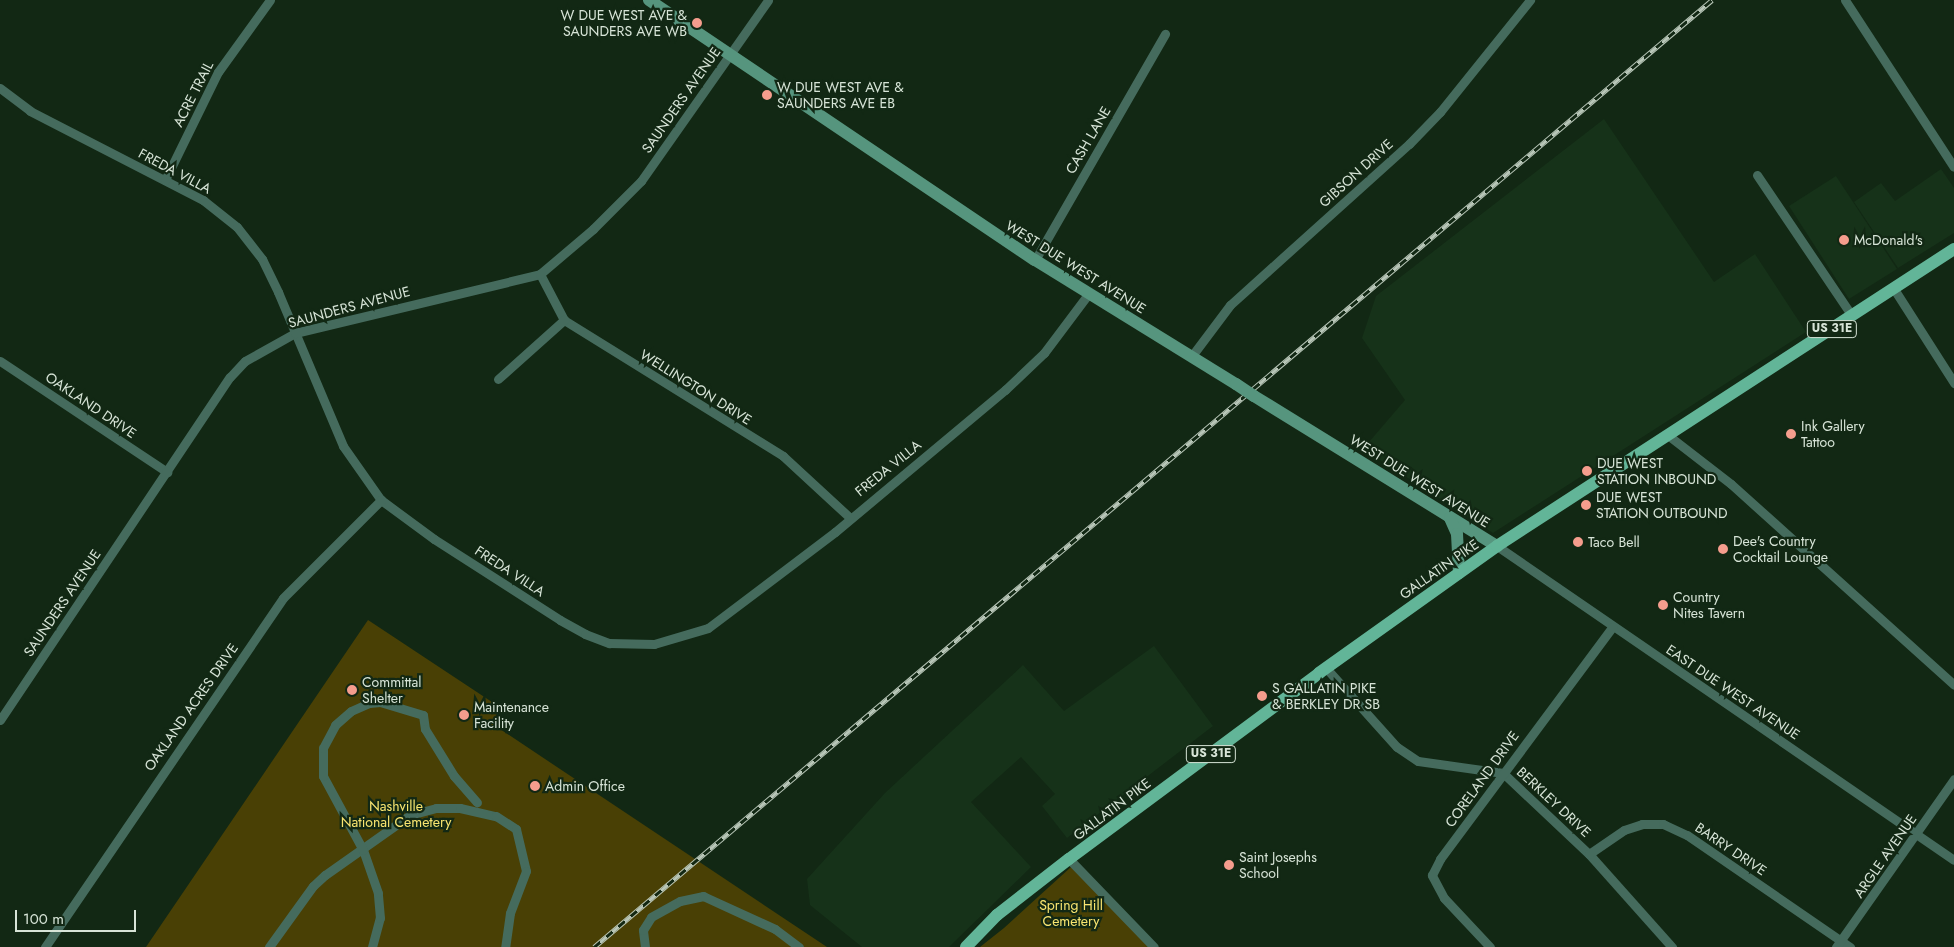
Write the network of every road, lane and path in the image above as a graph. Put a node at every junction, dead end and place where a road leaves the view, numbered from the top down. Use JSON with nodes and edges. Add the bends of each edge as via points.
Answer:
{"nodes":[{"id":1,"x":270,"y":0,"type":"edge"},
{"id":2,"x":648,"y":0,"type":"edge"},
{"id":3,"x":768,"y":0,"type":"edge"},
{"id":4,"x":1530,"y":0,"type":"edge"},
{"id":5,"x":1845,"y":0,"type":"edge"},
{"id":6,"x":1165,"y":34,"type":"dead end"},
{"id":7,"x":728,"y":56,"type":"junction"},
{"id":8,"x":0,"y":88,"type":"edge"},
{"id":9,"x":1954,"y":167,"type":"edge"},
{"id":10,"x":1757,"y":175,"type":"dead end"},
{"id":11,"x":165,"y":180,"type":"junction"},
{"id":12,"x":1954,"y":249,"type":"edge"},
{"id":13,"x":1035,"y":260,"type":"junction"},
{"id":14,"x":540,"y":274,"type":"junction"},
{"id":15,"x":1894,"y":289,"type":"junction"},
{"id":16,"x":1089,"y":293,"type":"junction"},
{"id":17,"x":1852,"y":316,"type":"junction"},
{"id":18,"x":564,"y":320,"type":"junction"},
{"id":19,"x":295,"y":333,"type":"junction"},
{"id":20,"x":1191,"y":357,"type":"junction"},
{"id":21,"x":0,"y":361,"type":"edge"},
{"id":22,"x":498,"y":379,"type":"dead end"},
{"id":23,"x":1954,"y":382,"type":"edge"},
{"id":24,"x":1669,"y":436,"type":"junction"},
{"id":25,"x":167,"y":472,"type":"junction"},
{"id":26,"x":382,"y":500,"type":"junction"},
{"id":27,"x":849,"y":517,"type":"junction"},
{"id":28,"x":1450,"y":518,"type":"junction"},
{"id":29,"x":1496,"y":546,"type":"junction"},
{"id":30,"x":1459,"y":573,"type":"junction"},
{"id":31,"x":1612,"y":628,"type":"junction"},
{"id":32,"x":1326,"y":668,"type":"junction"},
{"id":33,"x":1954,"y":685,"type":"edge"},
{"id":34,"x":0,"y":720,"type":"edge"},
{"id":35,"x":1503,"y":773,"type":"junction"},
{"id":36,"x":1954,"y":779,"type":"edge"},
{"id":37,"x":477,"y":802,"type":"dead end"},
{"id":38,"x":1918,"y":834,"type":"junction"},
{"id":39,"x":363,"y":850,"type":"junction"},
{"id":40,"x":1589,"y":854,"type":"junction"},
{"id":41,"x":1069,"y":859,"type":"junction"},
{"id":42,"x":1954,"y":860,"type":"edge"},
{"id":43,"x":1843,"y":945,"type":"edge"},
{"id":44,"x":46,"y":947,"type":"edge"},
{"id":45,"x":269,"y":947,"type":"edge"},
{"id":46,"x":372,"y":947,"type":"edge"},
{"id":47,"x":505,"y":947,"type":"edge"},
{"id":48,"x":645,"y":947,"type":"edge"},
{"id":49,"x":799,"y":947,"type":"edge"},
{"id":50,"x":966,"y":947,"type":"edge"},
{"id":51,"x":1154,"y":947,"type":"edge"},
{"id":52,"x":1490,"y":947,"type":"edge"},
{"id":53,"x":1672,"y":947,"type":"edge"}],
"edges":[{"from":1,"to":11,"type":"street","name":"ACRE TRAIL","via":[[218,72]]},
{"from":2,"to":7,"type":"main road","name":"WEST DUE WEST AVENUE"},
{"from":3,"to":7,"type":"street","name":"SAUNDERS AVENUE"},
{"from":4,"to":20,"type":"street","name":"GIBSON DRIVE","via":[[1440,112],[1409,144],[1230,305]]},
{"from":5,"to":9,"type":"street"},
{"from":6,"to":13,"type":"street","name":"CASH LANE"},
{"from":7,"to":13,"type":"main road","name":"WEST DUE WEST AVENUE"},
{"from":7,"to":14,"type":"street","name":"SAUNDERS AVENUE","via":[[641,181],[593,229]]},
{"from":8,"to":11,"type":"street","name":"FREDA VILLA","via":[[30,111]]},
{"from":10,"to":17,"type":"street"},
{"from":11,"to":19,"type":"street","name":"FREDA VILLA","via":[[203,200],[249,240],[270,275]]},
{"from":12,"to":15,"type":"main road","name":"GALLATIN PIKE","number":"US 31E"},
{"from":13,"to":16,"type":"main road","name":"WEST DUE WEST AVENUE"},
{"from":14,"to":18,"type":"street"},
{"from":14,"to":19,"type":"street","name":"SAUNDERS AVENUE"},
{"from":15,"to":17,"type":"main road","name":"GALLATIN PIKE","number":"US 31E"},
{"from":15,"to":23,"type":"street"},
{"from":16,"to":20,"type":"main road","name":"WEST DUE WEST AVENUE"},
{"from":16,"to":27,"type":"street","name":"FREDA VILLA","via":[[1060,335],[1029,368]]},
{"from":17,"to":24,"type":"main road","name":"GALLATIN PIKE","number":"US 31E"},
{"from":18,"to":22,"type":"street"},
{"from":18,"to":27,"type":"street","name":"WELLINGTON DRIVE","via":[[782,456]]},
{"from":19,"to":25,"type":"street","name":"SAUNDERS AVENUE","via":[[264,349],[230,377]]},
{"from":19,"to":26,"type":"street","name":"FREDA VILLA","via":[[343,446]]},
{"from":20,"to":28,"type":"main road","name":"WEST DUE WEST AVENUE","bridge":true},
{"from":21,"to":25,"type":"street","name":"OAKLAND DRIVE"},
{"from":24,"to":29,"type":"main road","name":"GALLATIN PIKE","number":"US 31E"},
{"from":24,"to":33,"type":"street","via":[[1731,484]]},
{"from":25,"to":34,"type":"street","name":"SAUNDERS AVENUE"},
{"from":26,"to":27,"type":"street","name":"FREDA VILLA","via":[[434,539],[585,634],[628,646],[654,644],[708,628],[835,532]]},
{"from":26,"to":44,"type":"street","name":"OAKLAND ACRES DRIVE","via":[[283,598]]},
{"from":28,"to":29,"type":"main road","name":"WEST DUE WEST AVENUE"},
{"from":28,"to":30,"type":"main road","via":[[1457,534]]},
{"from":29,"to":30,"type":"main road","name":"GALLATIN PIKE","number":"US 31E"},
{"from":29,"to":31,"type":"street","name":"EAST DUE WEST AVENUE"},
{"from":30,"to":32,"type":"main road","name":"GALLATIN PIKE","number":"US 31E"},
{"from":31,"to":35,"type":"street","name":"CORELAND DRIVE"},
{"from":31,"to":38,"type":"street","name":"EAST DUE WEST AVENUE"},
{"from":32,"to":35,"type":"street","name":"BERKLEY DRIVE","via":[[1397,747],[1418,761]]},
{"from":32,"to":41,"type":"main road","name":"GALLATIN PIKE","number":"US 31E"},
{"from":35,"to":40,"type":"street","name":"BERKLEY DRIVE"},
{"from":35,"to":52,"type":"street","name":"CORELAND DRIVE","via":[[1432,875],[1444,898]]},
{"from":36,"to":38,"type":"street","name":"ARGLE AVENUE"},
{"from":37,"to":39,"type":"street","via":[[454,776],[425,729],[422,715],[380,702],[350,711],[327,737],[322,759],[323,776]]},
{"from":38,"to":42,"type":"street","name":"EAST DUE WEST AVENUE"},
{"from":38,"to":43,"type":"street","name":"ARGLE AVENUE"},
{"from":39,"to":45,"type":"street","via":[[313,886]]},
{"from":39,"to":46,"type":"street","via":[[378,893],[380,918]]},
{"from":39,"to":47,"type":"street","via":[[418,812],[460,808],[496,816],[516,829],[526,871],[510,913]]},
{"from":40,"to":43,"type":"street","name":"BARRY DRIVE","via":[[1624,830],[1642,824],[1663,824],[1687,835]]},
{"from":40,"to":53,"type":"street","name":"BERKLEY DRIVE"},
{"from":41,"to":50,"type":"main road","name":"GALLATIN PIKE","number":"US 31E","via":[[997,915]]},
{"from":41,"to":51,"type":"street"},
{"from":48,"to":49,"type":"street","via":[[643,930],[651,917],[680,901],[703,896],[775,929]]}]}
